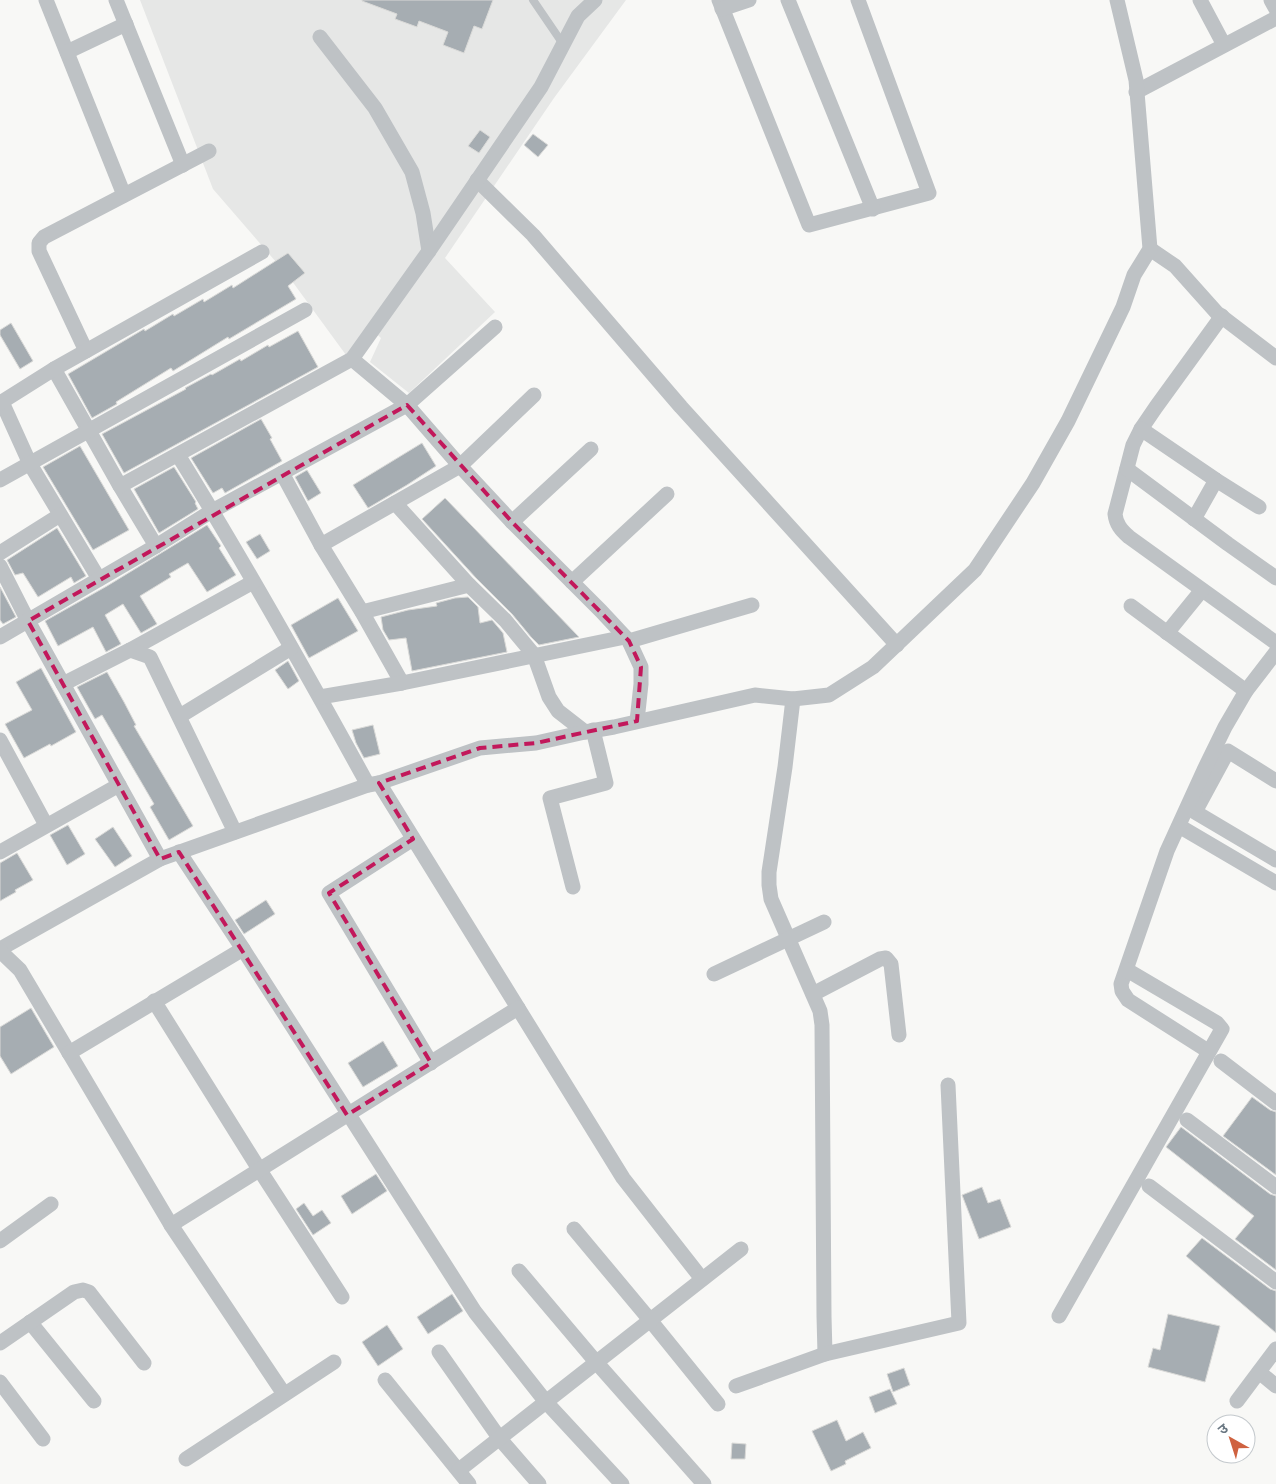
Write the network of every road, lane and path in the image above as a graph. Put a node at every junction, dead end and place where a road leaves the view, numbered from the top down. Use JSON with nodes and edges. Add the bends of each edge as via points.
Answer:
{"nodes":[{"id":1,"x":46,"y":0,"type":"edge"},
{"id":2,"x":116,"y":0,"type":"edge"},
{"id":3,"x":533,"y":0,"type":"edge"},
{"id":4,"x":595,"y":0,"type":"edge"},
{"id":5,"x":749,"y":0,"type":"edge"},
{"id":6,"x":788,"y":0,"type":"edge"},
{"id":7,"x":858,"y":0,"type":"edge"},
{"id":8,"x":1117,"y":0,"type":"edge"},
{"id":9,"x":1200,"y":0,"type":"edge"},
{"id":10,"x":1271,"y":0,"type":"edge"},
{"id":11,"x":720,"y":5,"type":"edge"},
{"id":12,"x":1276,"y":10,"type":"edge"},
{"id":13,"x":1276,"y":18,"type":"edge"},
{"id":14,"x":126,"y":24,"type":"junction"},
{"id":15,"x":320,"y":37,"type":"dead end"},
{"id":16,"x":563,"y":44,"type":"junction"},
{"id":17,"x":1224,"y":45,"type":"junction"},
{"id":18,"x":67,"y":52,"type":"junction"},
{"id":19,"x":1136,"y":92,"type":"junction"},
{"id":20,"x":209,"y":152,"type":"dead end"},
{"id":21,"x":183,"y":165,"type":"junction"},
{"id":22,"x":477,"y":180,"type":"junction"},
{"id":23,"x":124,"y":196,"type":"junction"},
{"id":24,"x":873,"y":209,"type":"junction"},
{"id":25,"x":1150,"y":249,"type":"junction"},
{"id":26,"x":429,"y":250,"type":"junction"},
{"id":27,"x":262,"y":252,"type":"dead end"},
{"id":28,"x":305,"y":310,"type":"dead end"},
{"id":29,"x":1222,"y":316,"type":"junction"},
{"id":30,"x":494,"y":327,"type":"dead end"},
{"id":31,"x":86,"y":351,"type":"junction"},
{"id":32,"x":1276,"y":358,"type":"edge"},
{"id":33,"x":352,"y":360,"type":"junction"},
{"id":34,"x":54,"y":369,"type":"junction"},
{"id":35,"x":534,"y":395,"type":"dead end"},
{"id":36,"x":1,"y":402,"type":"edge"},
{"id":37,"x":407,"y":405,"type":"junction"},
{"id":38,"x":1142,"y":429,"type":"junction"},
{"id":39,"x":89,"y":430,"type":"junction"},
{"id":40,"x":592,"y":449,"type":"dead end"},
{"id":41,"x":178,"y":455,"type":"junction"},
{"id":42,"x":30,"y":464,"type":"junction"},
{"id":43,"x":460,"y":466,"type":"junction"},
{"id":44,"x":1127,"y":469,"type":"junction"},
{"id":45,"x":282,"y":473,"type":"junction"},
{"id":46,"x":0,"y":480,"type":"edge"},
{"id":47,"x":1216,"y":480,"type":"junction"},
{"id":48,"x":120,"y":486,"type":"junction"},
{"id":49,"x":667,"y":494,"type":"dead end"},
{"id":50,"x":395,"y":503,"type":"junction"},
{"id":51,"x":1259,"y":507,"type":"dead end"},
{"id":52,"x":212,"y":511,"type":"junction"},
{"id":53,"x":60,"y":515,"type":"junction"},
{"id":54,"x":1194,"y":518,"type":"junction"},
{"id":55,"x":512,"y":522,"type":"junction"},
{"id":56,"x":321,"y":545,"type":"junction"},
{"id":57,"x":156,"y":546,"type":"junction"},
{"id":58,"x":0,"y":553,"type":"edge"},
{"id":59,"x":0,"y":566,"type":"edge"},
{"id":60,"x":1276,"y":578,"type":"edge"},
{"id":61,"x":99,"y":579,"type":"junction"},
{"id":62,"x":253,"y":582,"type":"junction"},
{"id":63,"x":572,"y":582,"type":"junction"},
{"id":64,"x":469,"y":585,"type":"junction"},
{"id":65,"x":1202,"y":590,"type":"junction"},
{"id":66,"x":752,"y":605,"type":"dead end"},
{"id":67,"x":1131,"y":606,"type":"dead end"},
{"id":68,"x":362,"y":612,"type":"junction"},
{"id":69,"x":28,"y":620,"type":"junction"},
{"id":70,"x":1167,"y":633,"type":"junction"},
{"id":71,"x":0,"y":637,"type":"edge"},
{"id":72,"x":627,"y":639,"type":"junction"},
{"id":73,"x":1276,"y":643,"type":"edge"},
{"id":74,"x":897,"y":645,"type":"junction"},
{"id":75,"x":291,"y":648,"type":"junction"},
{"id":76,"x":130,"y":650,"type":"junction"},
{"id":77,"x":1276,"y":652,"type":"edge"},
{"id":78,"x":534,"y":656,"type":"junction"},
{"id":79,"x":402,"y":683,"type":"junction"},
{"id":80,"x":63,"y":684,"type":"junction"},
{"id":81,"x":1246,"y":691,"type":"junction"},
{"id":82,"x":320,"y":698,"type":"junction"},
{"id":83,"x":793,"y":699,"type":"junction"},
{"id":84,"x":180,"y":716,"type":"junction"},
{"id":85,"x":637,"y":721,"type":"junction"},
{"id":86,"x":589,"y":731,"type":"junction"},
{"id":87,"x":0,"y":740,"type":"edge"},
{"id":88,"x":1276,"y":781,"type":"edge"},
{"id":89,"x":373,"y":784,"type":"junction"},
{"id":90,"x":119,"y":785,"type":"junction"},
{"id":91,"x":46,"y":825,"type":"junction"},
{"id":92,"x":1179,"y":826,"type":"junction"},
{"id":93,"x":235,"y":832,"type":"junction"},
{"id":94,"x":413,"y":839,"type":"junction"},
{"id":95,"x":0,"y":852,"type":"edge"},
{"id":96,"x":178,"y":852,"type":"junction"},
{"id":97,"x":160,"y":859,"type":"junction"},
{"id":98,"x":1276,"y":860,"type":"edge"},
{"id":99,"x":1276,"y":883,"type":"edge"},
{"id":100,"x":574,"y":887,"type":"dead end"},
{"id":101,"x":824,"y":922,"type":"dead end"},
{"id":102,"x":788,"y":938,"type":"junction"},
{"id":103,"x":243,"y":949,"type":"junction"},
{"id":104,"x":0,"y":950,"type":"edge"},
{"id":105,"x":1127,"y":970,"type":"junction"},
{"id":106,"x":714,"y":974,"type":"dead end"},
{"id":107,"x":813,"y":994,"type":"junction"},
{"id":108,"x":154,"y":1001,"type":"junction"},
{"id":109,"x":518,"y":1008,"type":"junction"},
{"id":110,"x":898,"y":1035,"type":"dead end"},
{"id":111,"x":1208,"y":1051,"type":"junction"},
{"id":112,"x":69,"y":1052,"type":"junction"},
{"id":113,"x":1221,"y":1062,"type":"dead end"},
{"id":114,"x":431,"y":1063,"type":"junction"},
{"id":115,"x":948,"y":1085,"type":"dead end"},
{"id":116,"x":1276,"y":1103,"type":"edge"},
{"id":117,"x":347,"y":1114,"type":"junction"},
{"id":118,"x":1187,"y":1120,"type":"dead end"},
{"id":119,"x":259,"y":1169,"type":"junction"},
{"id":120,"x":1149,"y":1186,"type":"dead end"},
{"id":121,"x":1276,"y":1187,"type":"edge"},
{"id":122,"x":51,"y":1204,"type":"dead end"},
{"id":123,"x":171,"y":1225,"type":"junction"},
{"id":124,"x":574,"y":1228,"type":"dead end"},
{"id":125,"x":0,"y":1241,"type":"edge"},
{"id":126,"x":741,"y":1248,"type":"dead end"},
{"id":127,"x":520,"y":1272,"type":"dead end"},
{"id":128,"x":702,"y":1279,"type":"junction"},
{"id":129,"x":1276,"y":1282,"type":"edge"},
{"id":130,"x":342,"y":1297,"type":"dead end"},
{"id":131,"x":1059,"y":1316,"type":"dead end"},
{"id":132,"x":650,"y":1320,"type":"junction"},
{"id":133,"x":30,"y":1322,"type":"junction"},
{"id":134,"x":0,"y":1343,"type":"edge"},
{"id":135,"x":1276,"y":1349,"type":"edge"},
{"id":136,"x":439,"y":1352,"type":"dead end"},
{"id":137,"x":825,"y":1354,"type":"junction"},
{"id":138,"x":334,"y":1362,"type":"dead end"},
{"id":139,"x":596,"y":1362,"type":"junction"},
{"id":140,"x":144,"y":1363,"type":"dead end"},
{"id":141,"x":1259,"y":1372,"type":"junction"},
{"id":142,"x":385,"y":1380,"type":"dead end"},
{"id":143,"x":0,"y":1382,"type":"edge"},
{"id":144,"x":736,"y":1386,"type":"dead end"},
{"id":145,"x":1276,"y":1386,"type":"edge"},
{"id":146,"x":284,"y":1394,"type":"junction"},
{"id":147,"x":94,"y":1401,"type":"dead end"},
{"id":148,"x":1237,"y":1401,"type":"dead end"},
{"id":149,"x":546,"y":1402,"type":"junction"},
{"id":150,"x":718,"y":1404,"type":"dead end"},
{"id":151,"x":500,"y":1438,"type":"junction"},
{"id":152,"x":43,"y":1439,"type":"dead end"},
{"id":153,"x":186,"y":1459,"type":"dead end"},
{"id":154,"x":459,"y":1470,"type":"junction"},
{"id":155,"x":470,"y":1484,"type":"edge"},
{"id":156,"x":539,"y":1484,"type":"edge"},
{"id":157,"x":622,"y":1484,"type":"edge"},
{"id":158,"x":704,"y":1484,"type":"edge"}],
"edges":[{"from":1,"to":18,"type":"street"},
{"from":2,"to":14,"type":"street"},
{"from":3,"to":16,"type":"lane"},
{"from":4,"to":16,"type":"street","via":[[578,16]]},
{"from":5,"to":11,"type":"street"},
{"from":6,"to":24,"type":"street"},
{"from":7,"to":24,"type":"street","via":[[929,193]]},
{"from":8,"to":19,"type":"street"},
{"from":9,"to":17,"type":"street"},
{"from":10,"to":12,"type":"street"},
{"from":11,"to":24,"type":"street","via":[[809,224]]},
{"from":13,"to":17,"type":"street"},
{"from":14,"to":18,"type":"street"},
{"from":14,"to":21,"type":"street"},
{"from":15,"to":26,"type":"street","via":[[375,108],[412,172]]},
{"from":16,"to":22,"type":"street","via":[[541,87]]},
{"from":17,"to":19,"type":"street"},
{"from":18,"to":23,"type":"street"},
{"from":19,"to":25,"type":"street"},
{"from":20,"to":21,"type":"street"},
{"from":21,"to":23,"type":"street"},
{"from":22,"to":26,"type":"street"},
{"from":22,"to":74,"type":"street","via":[[533,235]]},
{"from":23,"to":31,"type":"street","via":[[44,237],[39,243],[39,252]]},
{"from":25,"to":29,"type":"street","via":[[1175,266]]},
{"from":25,"to":74,"type":"street","via":[[1134,276],[1124,307],[1068,421],[1033,483],[975,570]]},
{"from":26,"to":33,"type":"street"},
{"from":27,"to":31,"type":"street"},
{"from":28,"to":39,"type":"street"},
{"from":29,"to":32,"type":"street"},
{"from":29,"to":38,"type":"street"},
{"from":30,"to":37,"type":"street"},
{"from":31,"to":34,"type":"street"},
{"from":33,"to":37,"type":"street"},
{"from":33,"to":41,"type":"street"},
{"from":34,"to":36,"type":"street"},
{"from":34,"to":39,"type":"street"},
{"from":35,"to":43,"type":"street"},
{"from":36,"to":42,"type":"street"},
{"from":37,"to":43,"type":"street"},
{"from":37,"to":45,"type":"street"},
{"from":38,"to":44,"type":"street","via":[[1133,444]]},
{"from":38,"to":47,"type":"street"},
{"from":39,"to":42,"type":"street"},
{"from":39,"to":48,"type":"street"},
{"from":40,"to":55,"type":"street"},
{"from":41,"to":48,"type":"street"},
{"from":41,"to":52,"type":"street"},
{"from":42,"to":46,"type":"street"},
{"from":42,"to":53,"type":"street"},
{"from":43,"to":50,"type":"street"},
{"from":43,"to":55,"type":"street"},
{"from":44,"to":54,"type":"street"},
{"from":44,"to":65,"type":"street","via":[[1115,514],[1116,522],[1129,537]]},
{"from":45,"to":52,"type":"street"},
{"from":45,"to":56,"type":"street"},
{"from":47,"to":51,"type":"street"},
{"from":47,"to":54,"type":"street"},
{"from":48,"to":57,"type":"street"},
{"from":49,"to":63,"type":"street"},
{"from":50,"to":56,"type":"street"},
{"from":50,"to":64,"type":"street"},
{"from":52,"to":57,"type":"street"},
{"from":52,"to":62,"type":"street"},
{"from":53,"to":58,"type":"street"},
{"from":53,"to":61,"type":"street"},
{"from":54,"to":60,"type":"street"},
{"from":55,"to":63,"type":"street"},
{"from":56,"to":68,"type":"street"},
{"from":57,"to":61,"type":"street"},
{"from":59,"to":69,"type":"street"},
{"from":61,"to":69,"type":"street"},
{"from":62,"to":75,"type":"street"},
{"from":62,"to":76,"type":"street"},
{"from":63,"to":72,"type":"street"},
{"from":64,"to":68,"type":"street"},
{"from":64,"to":78,"type":"street","via":[[505,620]]},
{"from":65,"to":70,"type":"street"},
{"from":65,"to":73,"type":"street"},
{"from":66,"to":72,"type":"street"},
{"from":67,"to":70,"type":"street"},
{"from":68,"to":79,"type":"street"},
{"from":69,"to":71,"type":"street"},
{"from":69,"to":80,"type":"street"},
{"from":70,"to":81,"type":"street"},
{"from":72,"to":78,"type":"street"},
{"from":72,"to":85,"type":"street","via":[[641,667]]},
{"from":74,"to":83,"type":"street","via":[[873,667],[829,695]]},
{"from":75,"to":82,"type":"street"},
{"from":75,"to":84,"type":"street"},
{"from":76,"to":80,"type":"street"},
{"from":76,"to":84,"type":"street","via":[[150,657]]},
{"from":77,"to":81,"type":"street"},
{"from":78,"to":79,"type":"street"},
{"from":78,"to":86,"type":"street","via":[[549,697],[558,711]]},
{"from":79,"to":82,"type":"street"},
{"from":80,"to":90,"type":"street"},
{"from":81,"to":92,"type":"street","via":[[1225,727]]},
{"from":82,"to":89,"type":"street"},
{"from":83,"to":85,"type":"street","via":[[755,695]]},
{"from":83,"to":102,"type":"street","via":[[786,768],[769,872],[771,900]]},
{"from":84,"to":93,"type":"street"},
{"from":85,"to":86,"type":"street"},
{"from":86,"to":89,"type":"street","via":[[536,742],[480,748]]},
{"from":86,"to":100,"type":"street","via":[[606,784],[550,798]]},
{"from":87,"to":91,"type":"street"},
{"from":88,"to":98,"type":"street","via":[[1228,751],[1195,812]]},
{"from":89,"to":93,"type":"street"},
{"from":89,"to":94,"type":"street"},
{"from":90,"to":91,"type":"street"},
{"from":90,"to":97,"type":"street"},
{"from":91,"to":95,"type":"street"},
{"from":92,"to":99,"type":"street"},
{"from":92,"to":105,"type":"street","via":[[1167,851]]},
{"from":93,"to":96,"type":"street"},
{"from":94,"to":109,"type":"street"},
{"from":94,"to":114,"type":"street","via":[[328,894]]},
{"from":96,"to":97,"type":"street"},
{"from":96,"to":103,"type":"street"},
{"from":97,"to":104,"type":"street"},
{"from":101,"to":102,"type":"street"},
{"from":102,"to":106,"type":"street"},
{"from":102,"to":107,"type":"street"},
{"from":103,"to":108,"type":"street"},
{"from":103,"to":117,"type":"street"},
{"from":104,"to":112,"type":"street","via":[[20,970]]},
{"from":105,"to":111,"type":"street","via":[[1121,984],[1128,1000]]},
{"from":105,"to":111,"type":"street","via":[[1220,1026],[1222,1029]]},
{"from":107,"to":110,"type":"street","via":[[886,958],[891,964]]},
{"from":107,"to":137,"type":"street","via":[[822,1025]]},
{"from":108,"to":112,"type":"street"},
{"from":108,"to":119,"type":"street"},
{"from":109,"to":114,"type":"street"},
{"from":109,"to":128,"type":"street","via":[[623,1178]]},
{"from":111,"to":131,"type":"street"},
{"from":112,"to":123,"type":"street"},
{"from":113,"to":116,"type":"street"},
{"from":114,"to":117,"type":"street"},
{"from":115,"to":137,"type":"street","via":[[959,1323]]},
{"from":117,"to":119,"type":"street"},
{"from":117,"to":149,"type":"street","via":[[474,1312]]},
{"from":118,"to":121,"type":"street"},
{"from":119,"to":123,"type":"street"},
{"from":119,"to":130,"type":"street"},
{"from":120,"to":129,"type":"street"},
{"from":122,"to":125,"type":"street"},
{"from":123,"to":146,"type":"street"},
{"from":124,"to":132,"type":"street"},
{"from":126,"to":128,"type":"street"},
{"from":127,"to":139,"type":"street"},
{"from":128,"to":132,"type":"street"},
{"from":132,"to":139,"type":"street"},
{"from":132,"to":150,"type":"street"},
{"from":133,"to":134,"type":"street"},
{"from":133,"to":140,"type":"street","via":[[74,1292],[89,1292]]},
{"from":133,"to":147,"type":"street"},
{"from":135,"to":141,"type":"street"},
{"from":136,"to":151,"type":"street"},
{"from":137,"to":144,"type":"street"},
{"from":138,"to":146,"type":"street"},
{"from":139,"to":149,"type":"street"},
{"from":139,"to":158,"type":"street"},
{"from":141,"to":145,"type":"street"},
{"from":141,"to":148,"type":"street"},
{"from":142,"to":154,"type":"street"},
{"from":143,"to":152,"type":"street"},
{"from":146,"to":153,"type":"street"},
{"from":149,"to":151,"type":"street"},
{"from":149,"to":157,"type":"street"},
{"from":151,"to":154,"type":"street"},
{"from":151,"to":156,"type":"street"},
{"from":154,"to":155,"type":"street"}]}
